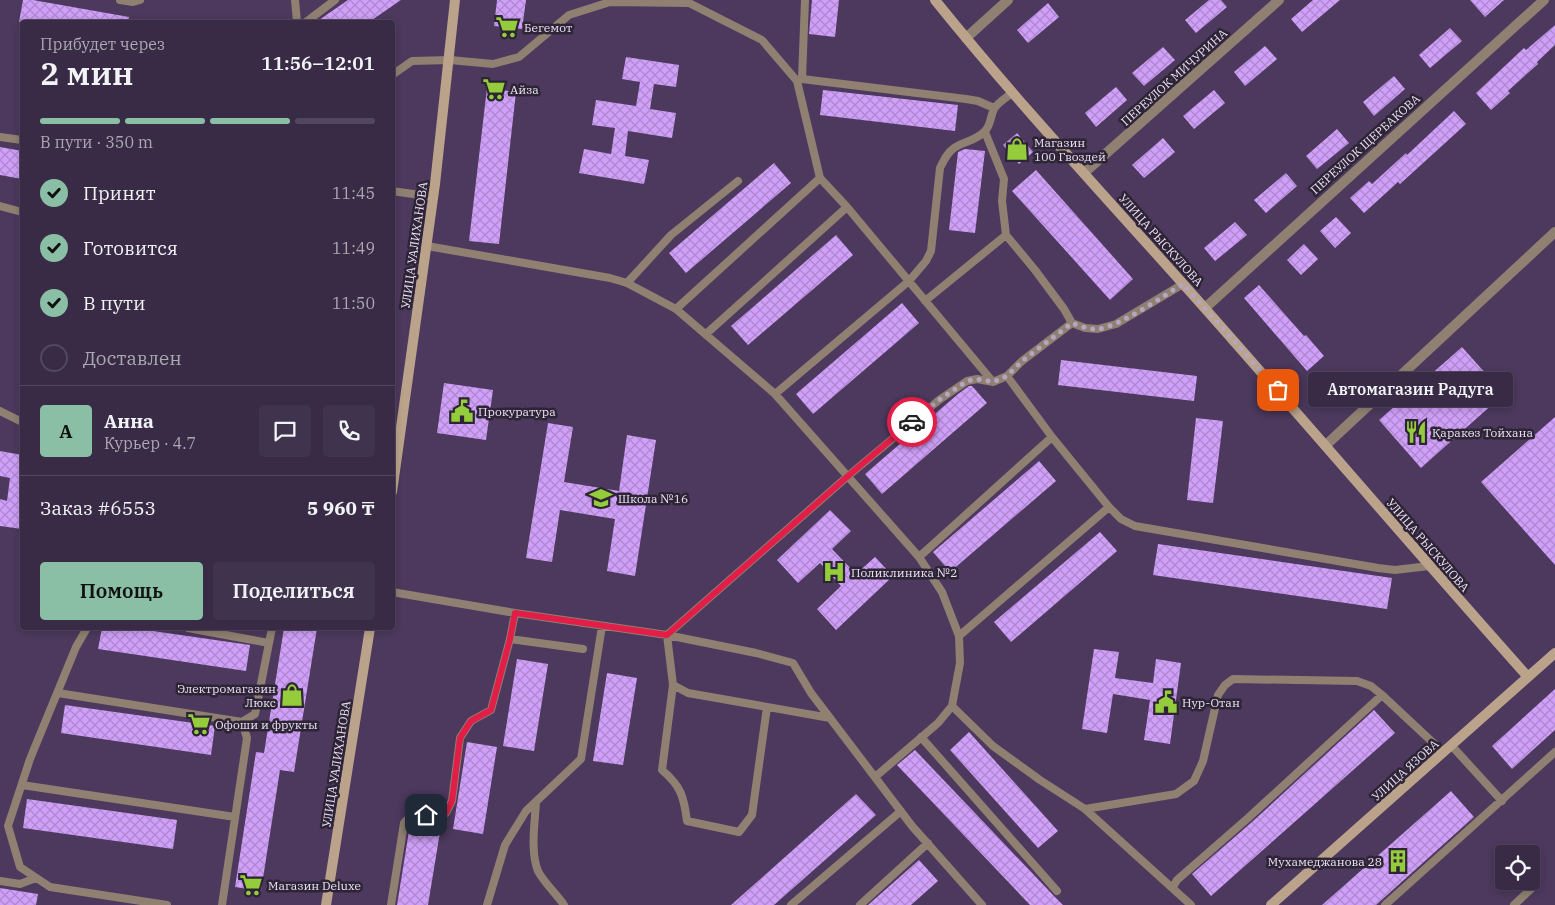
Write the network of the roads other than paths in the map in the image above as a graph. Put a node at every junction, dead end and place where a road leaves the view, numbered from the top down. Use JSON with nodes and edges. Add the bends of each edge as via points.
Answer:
{"nodes":[{"id":1,"x":120,"y":0,"type":"edge"},
{"id":2,"x":140,"y":0,"type":"edge"},
{"id":3,"x":295,"y":0,"type":"edge"},
{"id":4,"x":335,"y":0,"type":"edge"},
{"id":5,"x":455,"y":0,"type":"edge"},
{"id":6,"x":805,"y":0,"type":"edge"},
{"id":7,"x":935,"y":0,"type":"edge"},
{"id":8,"x":1008,"y":0,"type":"edge"},
{"id":9,"x":1279,"y":0,"type":"edge"},
{"id":10,"x":1544,"y":0,"type":"edge"},
{"id":11,"x":688,"y":1,"type":"edge"},
{"id":12,"x":297,"y":20,"type":"edge"},
{"id":13,"x":309,"y":20,"type":"edge"},
{"id":14,"x":966,"y":38,"type":"junction"},
{"id":15,"x":450,"y":60,"type":"junction"},
{"id":16,"x":395,"y":73,"type":"edge"},
{"id":17,"x":799,"y":80,"type":"junction"},
{"id":18,"x":1012,"y":93,"type":"junction"},
{"id":19,"x":994,"y":108,"type":"junction"},
{"id":20,"x":985,"y":132,"type":"junction"},
{"id":21,"x":0,"y":138,"type":"edge"},
{"id":22,"x":20,"y":140,"type":"edge"},
{"id":23,"x":1084,"y":173,"type":"junction"},
{"id":24,"x":820,"y":178,"type":"junction"},
{"id":25,"x":738,"y":180,"type":"dead end"},
{"id":26,"x":395,"y":191,"type":"edge"},
{"id":27,"x":434,"y":197,"type":"junction"},
{"id":28,"x":0,"y":206,"type":"edge"},
{"id":29,"x":847,"y":207,"type":"junction"},
{"id":30,"x":20,"y":211,"type":"edge"},
{"id":31,"x":1555,"y":232,"type":"edge"},
{"id":32,"x":1006,"y":235,"type":"junction"},
{"id":33,"x":427,"y":246,"type":"junction"},
{"id":34,"x":909,"y":282,"type":"junction"},
{"id":35,"x":628,"y":283,"type":"junction"},
{"id":36,"x":1183,"y":284,"type":"junction"},
{"id":37,"x":925,"y":301,"type":"junction"},
{"id":38,"x":1205,"y":308,"type":"junction"},
{"id":39,"x":676,"y":309,"type":"junction"},
{"id":40,"x":1072,"y":323,"type":"junction"},
{"id":41,"x":706,"y":334,"type":"junction"},
{"id":42,"x":1007,"y":376,"type":"junction"},
{"id":43,"x":993,"y":382,"type":"junction"},
{"id":44,"x":775,"y":394,"type":"junction"},
{"id":45,"x":0,"y":411,"type":"edge"},
{"id":46,"x":20,"y":421,"type":"edge"},
{"id":47,"x":1052,"y":437,"type":"junction"},
{"id":48,"x":1326,"y":445,"type":"junction"},
{"id":49,"x":395,"y":471,"type":"edge"},
{"id":50,"x":848,"y":476,"type":"junction"},
{"id":51,"x":1109,"y":507,"type":"junction"},
{"id":52,"x":920,"y":557,"type":"junction"},
{"id":53,"x":1429,"y":566,"type":"junction"},
{"id":54,"x":395,"y":593,"type":"edge"},
{"id":55,"x":515,"y":613,"type":"junction"},
{"id":56,"x":602,"y":626,"type":"junction"},
{"id":57,"x":86,"y":630,"type":"edge"},
{"id":58,"x":199,"y":630,"type":"edge"},
{"id":59,"x":272,"y":630,"type":"edge"},
{"id":60,"x":370,"y":630,"type":"edge"},
{"id":61,"x":667,"y":635,"type":"junction"},
{"id":62,"x":959,"y":636,"type":"junction"},
{"id":63,"x":510,"y":639,"type":"junction"},
{"id":64,"x":269,"y":643,"type":"junction"},
{"id":65,"x":583,"y":649,"type":"dead end"},
{"id":66,"x":1555,"y":653,"type":"edge"},
{"id":67,"x":1528,"y":677,"type":"junction"},
{"id":68,"x":673,"y":685,"type":"junction"},
{"id":69,"x":58,"y":693,"type":"junction"},
{"id":70,"x":1382,"y":694,"type":"junction"},
{"id":71,"x":952,"y":706,"type":"junction"},
{"id":72,"x":767,"y":707,"type":"junction"},
{"id":73,"x":830,"y":718,"type":"junction"},
{"id":74,"x":242,"y":722,"type":"junction"},
{"id":75,"x":921,"y":737,"type":"junction"},
{"id":76,"x":1447,"y":749,"type":"junction"},
{"id":77,"x":1555,"y":752,"type":"edge"},
{"id":78,"x":875,"y":777,"type":"junction"},
{"id":79,"x":22,"y":785,"type":"junction"},
{"id":80,"x":1502,"y":801,"type":"junction"},
{"id":81,"x":536,"y":802,"type":"junction"},
{"id":82,"x":1086,"y":809,"type":"junction"},
{"id":83,"x":900,"y":811,"type":"junction"},
{"id":84,"x":235,"y":817,"type":"junction"},
{"id":85,"x":928,"y":844,"type":"junction"},
{"id":86,"x":36,"y":878,"type":"junction"},
{"id":87,"x":0,"y":881,"type":"edge"},
{"id":88,"x":1173,"y":888,"type":"junction"},
{"id":89,"x":1530,"y":890,"type":"edge"},
{"id":90,"x":1058,"y":891,"type":"dead end"},
{"id":91,"x":168,"y":905,"type":"edge"},
{"id":92,"x":222,"y":905,"type":"edge"},
{"id":93,"x":326,"y":905,"type":"edge"},
{"id":94,"x":391,"y":905,"type":"edge"},
{"id":95,"x":487,"y":905,"type":"edge"},
{"id":96,"x":564,"y":905,"type":"edge"},
{"id":97,"x":791,"y":905,"type":"edge"},
{"id":98,"x":860,"y":905,"type":"edge"},
{"id":99,"x":982,"y":905,"type":"edge"},
{"id":100,"x":1191,"y":905,"type":"edge"},
{"id":101,"x":1271,"y":905,"type":"edge"},
{"id":102,"x":1385,"y":905,"type":"edge"},
{"id":103,"x":1514,"y":905,"type":"edge"}],
"edges":[{"from":1,"to":2,"type":"lane"},
{"from":3,"to":12,"type":"lane"},
{"from":4,"to":13,"type":"lane"},
{"from":5,"to":15,"type":"street","name":"УЛИЦА УАЛИХАНОВА"},
{"from":6,"to":17,"type":"lane"},
{"from":7,"to":14,"type":"street","name":"УЛИЦА РЫСКУЛОВА"},
{"from":8,"to":14,"type":"street"},
{"from":9,"to":23,"type":"street","name":"ПЕРЕУЛОК МИЧУРИНА"},
{"from":10,"to":38,"type":"street","name":"ПЕРЕУЛОК ЩЕРБАКОВА"},
{"from":11,"to":15,"type":"lane","via":[[610,2],[570,15],[519,57],[494,64]]},
{"from":11,"to":17,"type":"lane","via":[[762,40]]},
{"from":14,"to":18,"type":"street","name":"УЛИЦА РЫСКУЛОВА"},
{"from":15,"to":16,"type":"lane","via":[[412,61]]},
{"from":15,"to":27,"type":"street","name":"УЛИЦА УАЛИХАНОВА"},
{"from":17,"to":19,"type":"lane","via":[[966,99]]},
{"from":17,"to":24,"type":"lane"},
{"from":18,"to":19,"type":"lane"},
{"from":18,"to":23,"type":"street","name":"УЛИЦА РЫСКУЛОВА"},
{"from":19,"to":20,"type":"lane"},
{"from":20,"to":32,"type":"lane","via":[[1004,179],[1002,201]]},
{"from":20,"to":34,"type":"lane","via":[[974,141],[952,149],[945,157],[940,168],[931,251]]},
{"from":21,"to":22,"type":"lane"},
{"from":23,"to":36,"type":"street","name":"УЛИЦА РЫСКУЛОВА"},
{"from":24,"to":29,"type":"lane"},
{"from":24,"to":39,"type":"lane"},
{"from":25,"to":35,"type":"lane","via":[[671,235]]},
{"from":26,"to":27,"type":"lane"},
{"from":27,"to":33,"type":"street","name":"УЛИЦА УАЛИХАНОВА"},
{"from":28,"to":30,"type":"lane"},
{"from":29,"to":34,"type":"lane"},
{"from":29,"to":41,"type":"lane"},
{"from":31,"to":48,"type":"street"},
{"from":32,"to":37,"type":"lane"},
{"from":32,"to":40,"type":"lane"},
{"from":33,"to":35,"type":"lane"},
{"from":33,"to":49,"type":"street","name":"УЛИЦА УАЛИХАНОВА"},
{"from":34,"to":37,"type":"lane"},
{"from":34,"to":44,"type":"lane"},
{"from":35,"to":39,"type":"lane"},
{"from":36,"to":38,"type":"street","name":"УЛИЦА РЫСКУЛОВА"},
{"from":36,"to":40,"type":"lane","via":[[1116,324],[1098,329]]},
{"from":37,"to":43,"type":"lane"},
{"from":38,"to":48,"type":"street","name":"УЛИЦА РЫСКУЛОВА"},
{"from":39,"to":41,"type":"lane"},
{"from":40,"to":42,"type":"lane"},
{"from":41,"to":44,"type":"lane"},
{"from":42,"to":43,"type":"lane"},
{"from":42,"to":47,"type":"lane"},
{"from":43,"to":50,"type":"lane","via":[[967,381],[939,400]]},
{"from":44,"to":50,"type":"lane"},
{"from":45,"to":46,"type":"lane"},
{"from":47,"to":51,"type":"lane"},
{"from":47,"to":52,"type":"lane"},
{"from":48,"to":53,"type":"street","name":"УЛИЦА РЫСКУЛОВА"},
{"from":50,"to":52,"type":"lane"},
{"from":50,"to":61,"type":"lane"},
{"from":51,"to":53,"type":"lane","via":[[1121,519],[1135,526],[1378,568],[1395,570]]},
{"from":51,"to":62,"type":"lane"},
{"from":52,"to":62,"type":"lane","via":[[942,592]]},
{"from":53,"to":67,"type":"street","name":"УЛИЦА РЫСКУЛОВА"},
{"from":54,"to":55,"type":"lane"},
{"from":55,"to":56,"type":"lane"},
{"from":55,"to":63,"type":"lane"},
{"from":56,"to":61,"type":"lane"},
{"from":56,"to":81,"type":"lane","via":[[581,759]]},
{"from":57,"to":69,"type":"lane"},
{"from":58,"to":64,"type":"lane"},
{"from":59,"to":64,"type":"lane"},
{"from":60,"to":93,"type":"street","name":"УЛИЦА УАЛИХАНОВА"},
{"from":61,"to":68,"type":"lane"},
{"from":61,"to":73,"type":"lane","via":[[793,663]]},
{"from":62,"to":71,"type":"lane","via":[[960,663]]},
{"from":63,"to":65,"type":"lane"},
{"from":63,"to":94,"type":"lane","via":[[491,710],[471,721],[460,738],[452,801],[446,813],[413,815],[404,823]]},
{"from":64,"to":74,"type":"lane","via":[[255,714]]},
{"from":66,"to":67,"type":"street","name":"УЛИЦА ЯЗОВА"},
{"from":67,"to":76,"type":"street","name":"УЛИЦА ЯЗОВА"},
{"from":68,"to":72,"type":"lane","via":[[688,693]]},
{"from":68,"to":72,"type":"lane","via":[[662,770],[674,780],[684,800],[687,821],[739,832],[752,815]]},
{"from":69,"to":74,"type":"lane"},
{"from":69,"to":79,"type":"lane"},
{"from":70,"to":76,"type":"lane"},
{"from":70,"to":82,"type":"lane","via":[[1357,681],[1233,679],[1218,695],[1204,761],[1194,781],[1176,794]]},
{"from":70,"to":88,"type":"lane","via":[[1177,880]]},
{"from":71,"to":75,"type":"lane"},
{"from":71,"to":82,"type":"lane","via":[[993,746]]},
{"from":72,"to":73,"type":"lane"},
{"from":73,"to":78,"type":"lane"},
{"from":74,"to":84,"type":"lane","via":[[247,738]]},
{"from":75,"to":78,"type":"lane"},
{"from":75,"to":90,"type":"lane"},
{"from":76,"to":80,"type":"lane"},
{"from":76,"to":101,"type":"street","name":"УЛИЦА ЯЗОВА"},
{"from":77,"to":80,"type":"lane"},
{"from":78,"to":83,"type":"lane"},
{"from":79,"to":84,"type":"lane"},
{"from":79,"to":86,"type":"lane","via":[[8,826],[20,867]]},
{"from":80,"to":102,"type":"lane"},
{"from":81,"to":95,"type":"lane","via":[[526,811],[506,846]]},
{"from":81,"to":96,"type":"lane","via":[[534,837],[538,872]]},
{"from":82,"to":88,"type":"lane"},
{"from":83,"to":85,"type":"lane"},
{"from":83,"to":97,"type":"lane"},
{"from":84,"to":92,"type":"lane"},
{"from":85,"to":98,"type":"lane"},
{"from":85,"to":99,"type":"lane"},
{"from":86,"to":87,"type":"lane","via":[[20,884]]},
{"from":86,"to":91,"type":"lane","via":[[50,887]]},
{"from":88,"to":100,"type":"lane"},
{"from":89,"to":103,"type":"lane"}]}
